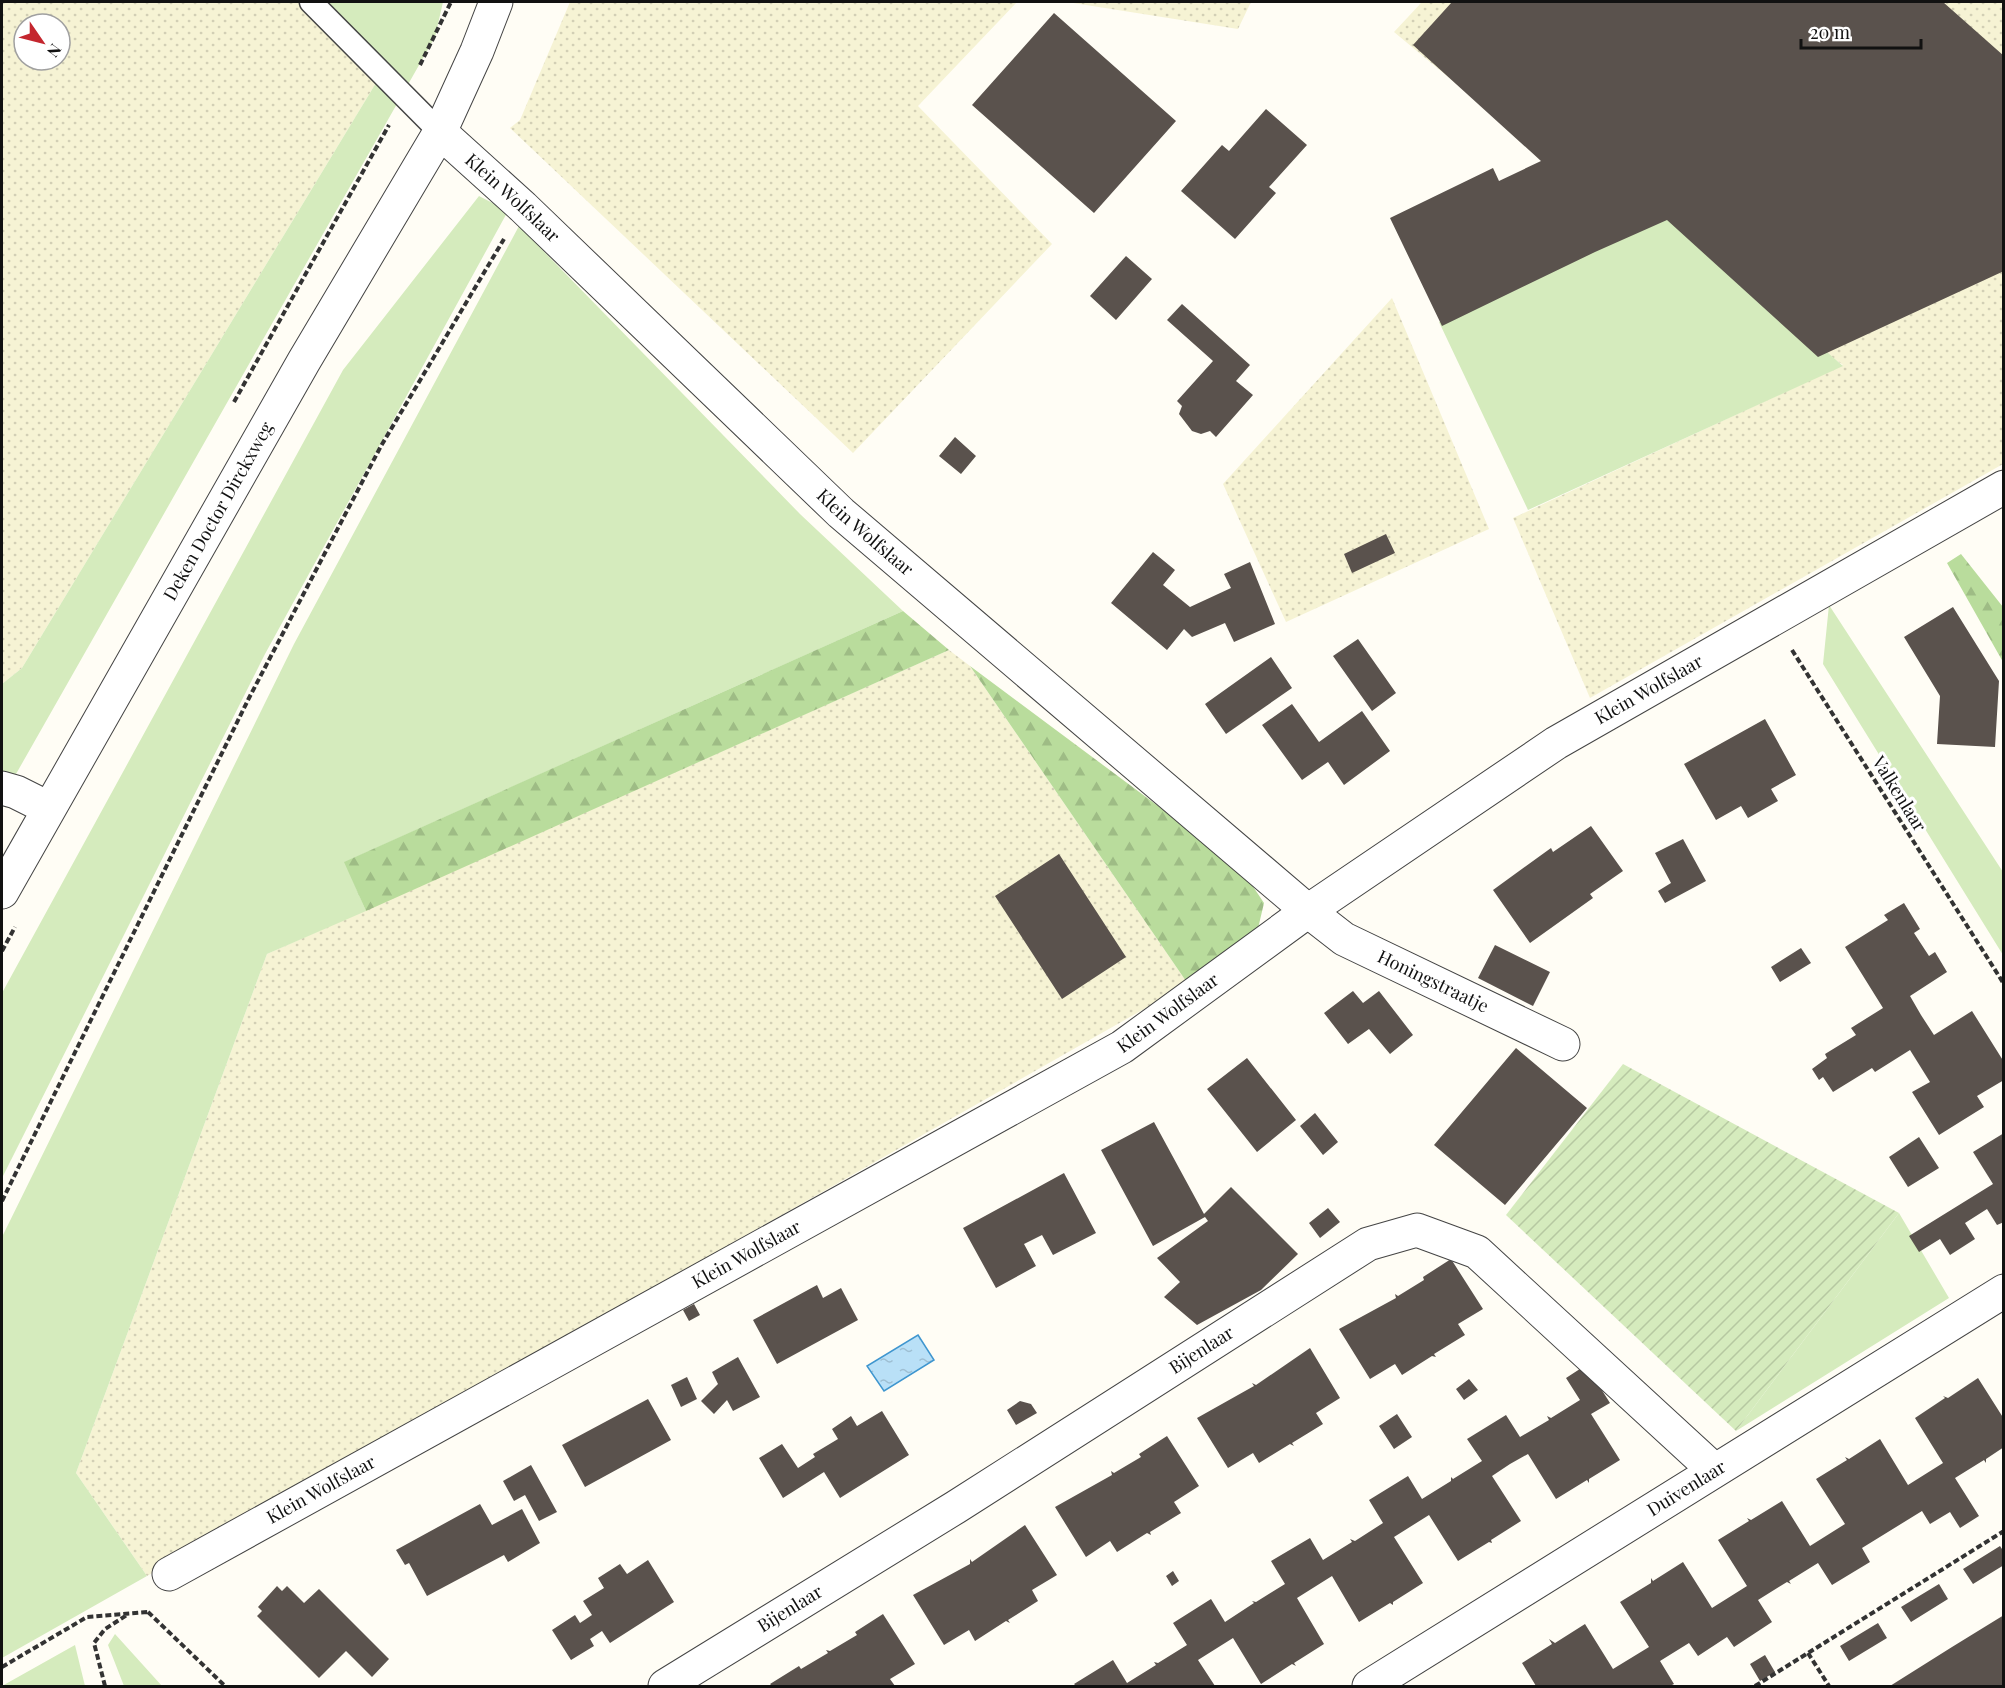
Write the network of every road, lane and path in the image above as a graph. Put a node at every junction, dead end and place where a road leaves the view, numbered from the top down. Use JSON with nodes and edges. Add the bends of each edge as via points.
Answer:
{"nodes":[{"id":1,"x":311,"y":2,"type":"edge"},
{"id":2,"x":451,"y":2,"type":"edge"},
{"id":3,"x":496,"y":2,"type":"edge"},
{"id":4,"x":404,"y":98,"type":"junction"},
{"id":5,"x":440,"y":132,"type":"junction"},
{"id":6,"x":523,"y":207,"type":"junction"},
{"id":7,"x":2004,"y":487,"type":"edge"},
{"id":8,"x":1773,"y":619,"type":"junction"},
{"id":9,"x":2,"y":788,"type":"edge"},
{"id":10,"x":48,"y":808,"type":"junction"},
{"id":11,"x":2,"y":892,"type":"edge"},
{"id":12,"x":1308,"y":911,"type":"junction"},
{"id":13,"x":2004,"y":984,"type":"edge"},
{"id":14,"x":1563,"y":1044,"type":"dead end"},
{"id":15,"x":2,"y":1201,"type":"edge"},
{"id":16,"x":2004,"y":1291,"type":"edge"},
{"id":17,"x":1714,"y":1470,"type":"junction"},
{"id":18,"x":2004,"y":1531,"type":"edge"},
{"id":19,"x":169,"y":1574,"type":"joint"},
{"id":20,"x":148,"y":1612,"type":"junction"},
{"id":21,"x":129,"y":1613,"type":"junction"},
{"id":22,"x":1808,"y":1653,"type":"junction"},
{"id":23,"x":2,"y":1667,"type":"edge"},
{"id":24,"x":105,"y":1686,"type":"edge"},
{"id":25,"x":225,"y":1686,"type":"edge"},
{"id":26,"x":665,"y":1686,"type":"edge"},
{"id":27,"x":1369,"y":1686,"type":"edge"},
{"id":28,"x":1755,"y":1686,"type":"edge"},
{"id":29,"x":1829,"y":1686,"type":"edge"}],
"edges":[{"from":1,"to":4,"type":"lane"},
{"from":2,"to":4,"type":"path"},
{"from":3,"to":5,"type":"street","name":"Deken Doctor Dirckxweg"},
{"from":4,"to":5,"type":"lane"},
{"from":5,"to":6,"type":"street","name":"Klein Wolfslaar"},
{"from":5,"to":10,"type":"street","name":"Deken Doctor Dirckxweg"},
{"from":6,"to":12,"type":"street","name":"Klein Wolfslaar","via":[[841,513]]},
{"from":6,"to":15,"type":"path","via":[[381,446],[249,698]]},
{"from":7,"to":8,"type":"street","name":"Klein Wolfslaar"},
{"from":8,"to":12,"type":"street","name":"Klein Wolfslaar","via":[[1556,743]]},
{"from":8,"to":13,"type":"path","name":"Valkenlaar"},
{"from":9,"to":10,"type":"street"},
{"from":10,"to":11,"type":"street","name":"Deken Doctor Dirckxweg"},
{"from":12,"to":14,"type":"street","name":"Honingstraatje","via":[[1344,939]]},
{"from":12,"to":19,"type":"street","name":"Klein Wolfslaar","via":[[1122,1047]]},
{"from":16,"to":17,"type":"street","name":"Duivenlaar"},
{"from":17,"to":26,"type":"street","name":"Bijenlaar","via":[[1477,1252],[1417,1230],[1368,1244],[966,1501]]},
{"from":17,"to":27,"type":"street","name":"Duivenlaar"},
{"from":18,"to":22,"type":"path"},
{"from":19,"to":20,"type":"path"},
{"from":20,"to":21,"type":"path"},
{"from":20,"to":25,"type":"path"},
{"from":21,"to":23,"type":"path","via":[[87,1617]]},
{"from":21,"to":24,"type":"path","via":[[105,1629],[94,1643]]},
{"from":22,"to":28,"type":"path"},
{"from":22,"to":29,"type":"path"}]}
